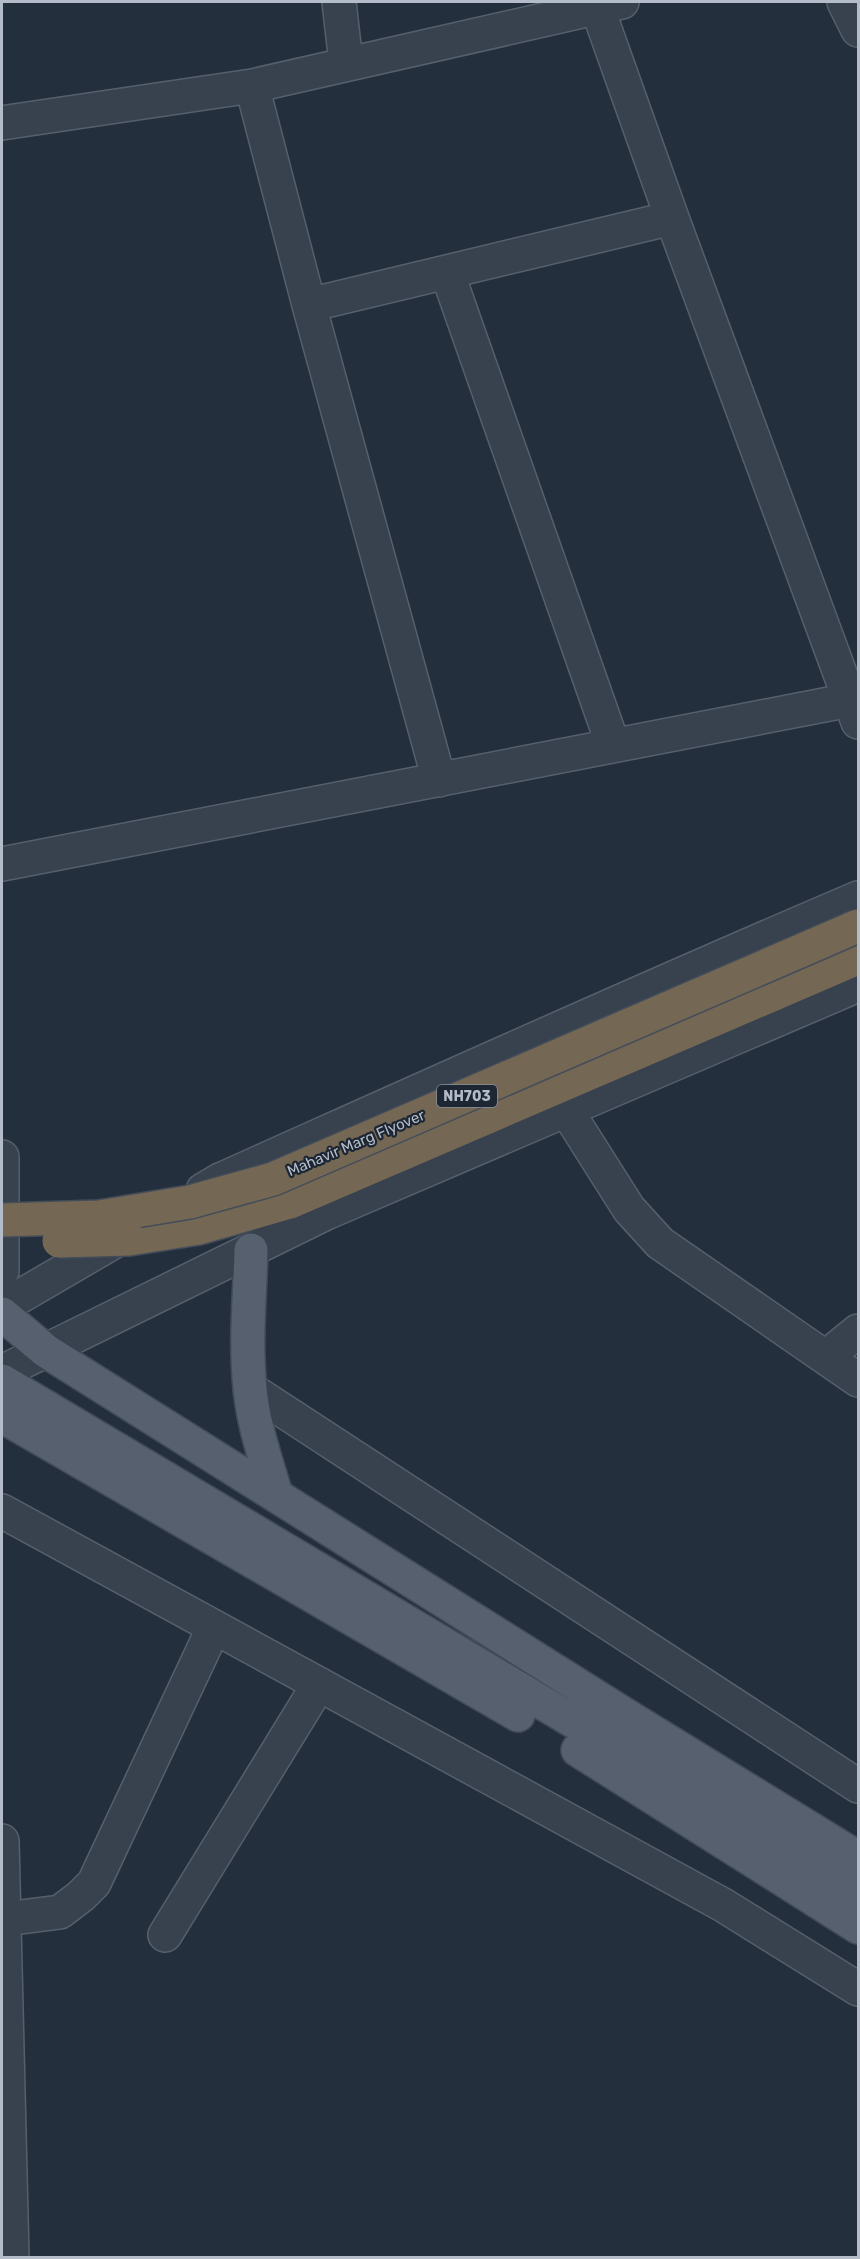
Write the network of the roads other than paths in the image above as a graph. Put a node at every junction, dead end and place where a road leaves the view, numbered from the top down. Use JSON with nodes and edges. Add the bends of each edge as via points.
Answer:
{"nodes":[{"id":1,"x":339,"y":2,"type":"edge"},
{"id":2,"x":844,"y":2,"type":"edge"},
{"id":3,"x":609,"y":4,"type":"edge"},
{"id":4,"x":858,"y":30,"type":"edge"},
{"id":5,"x":346,"y":63,"type":"junction"},
{"id":6,"x":252,"y":86,"type":"junction"},
{"id":7,"x":2,"y":123,"type":"edge"},
{"id":8,"x":672,"y":218,"type":"junction"},
{"id":9,"x":447,"y":272,"type":"junction"},
{"id":10,"x":309,"y":305,"type":"junction"},
{"id":11,"x":854,"y":711,"type":"edge"},
{"id":12,"x":613,"y":745,"type":"junction"},
{"id":13,"x":439,"y":780,"type":"junction"},
{"id":14,"x":2,"y":864,"type":"edge"},
{"id":15,"x":858,"y":898,"type":"edge"},
{"id":16,"x":858,"y":926,"type":"edge"},
{"id":17,"x":858,"y":958,"type":"edge"},
{"id":18,"x":858,"y":985,"type":"edge"},
{"id":19,"x":567,"y":1111,"type":"junction"},
{"id":20,"x":2,"y":1157,"type":"edge"},
{"id":21,"x":2,"y":1220,"type":"edge"},
{"id":22,"x":2,"y":1242,"type":"edge"},
{"id":23,"x":251,"y":1250,"type":"junction"},
{"id":24,"x":2,"y":1271,"type":"edge"},
{"id":25,"x":2,"y":1307,"type":"edge"},
{"id":26,"x":2,"y":1314,"type":"edge"},
{"id":27,"x":858,"y":1331,"type":"edge"},
{"id":28,"x":46,"y":1351,"type":"junction"},
{"id":29,"x":826,"y":1357,"type":"junction"},
{"id":30,"x":2,"y":1372,"type":"edge"},
{"id":31,"x":858,"y":1380,"type":"edge"},
{"id":32,"x":2,"y":1381,"type":"edge"},
{"id":33,"x":250,"y":1389,"type":"junction"},
{"id":34,"x":2,"y":1416,"type":"edge"},
{"id":35,"x":276,"y":1495,"type":"junction"},
{"id":36,"x":2,"y":1511,"type":"edge"},
{"id":37,"x":214,"y":1627,"type":"junction"},
{"id":38,"x":319,"y":1684,"type":"junction"},
{"id":39,"x":858,"y":1786,"type":"edge"},
{"id":40,"x":2,"y":1841,"type":"edge"},
{"id":41,"x":858,"y":1858,"type":"edge"},
{"id":42,"x":858,"y":1894,"type":"edge"},
{"id":43,"x":5,"y":1918,"type":"junction"},
{"id":44,"x":858,"y":1927,"type":"edge"},
{"id":45,"x":165,"y":1935,"type":"dead end"},
{"id":46,"x":858,"y":1989,"type":"edge"},
{"id":47,"x":12,"y":2258,"type":"edge"}],
"edges":[{"from":1,"to":5,"type":"street"},
{"from":2,"to":4,"type":"street"},
{"from":3,"to":5,"type":"street"},
{"from":3,"to":8,"type":"street"},
{"from":5,"to":6,"type":"street"},
{"from":6,"to":7,"type":"street"},
{"from":6,"to":10,"type":"street"},
{"from":8,"to":9,"type":"street"},
{"from":8,"to":11,"type":"street"},
{"from":9,"to":10,"type":"street"},
{"from":9,"to":12,"type":"street"},
{"from":10,"to":13,"type":"street"},
{"from":11,"to":12,"type":"street"},
{"from":12,"to":13,"type":"street"},
{"from":13,"to":14,"type":"street"},
{"from":15,"to":25,"type":"street","via":[[220,1180]]},
{"from":16,"to":21,"type":"highway","name":"Mahavir Marg Flyover","number":"NH703","bridge":true,"via":[[273,1179],[190,1202],[99,1217]]},
{"from":17,"to":22,"type":"highway","name":"Mahavir Marg Flyover","number":"NH703","bridge":true,"via":[[290,1202],[199,1228],[129,1239]]},
{"from":18,"to":19,"type":"street"},
{"from":19,"to":23,"type":"street","via":[[326,1213]]},
{"from":19,"to":29,"type":"street","via":[[630,1209],[660,1243]]},
{"from":20,"to":24,"type":"street"},
{"from":23,"to":28,"type":"street"},
{"from":23,"to":33,"type":"main road"},
{"from":26,"to":28,"type":"main road"},
{"from":27,"to":29,"type":"street"},
{"from":28,"to":30,"type":"street"},
{"from":28,"to":35,"type":"main road"},
{"from":29,"to":31,"type":"street"},
{"from":32,"to":42,"type":"main road"},
{"from":33,"to":35,"type":"main road"},
{"from":33,"to":39,"type":"street"},
{"from":34,"to":44,"type":"main road","via":[[589,1756]]},
{"from":35,"to":41,"type":"main road"},
{"from":36,"to":37,"type":"street"},
{"from":37,"to":38,"type":"street"},
{"from":37,"to":43,"type":"street","via":[[94,1883],[60,1912]]},
{"from":38,"to":45,"type":"street"},
{"from":38,"to":46,"type":"street","via":[[723,1905]]},
{"from":40,"to":43,"type":"street"},
{"from":43,"to":47,"type":"street"}]}
